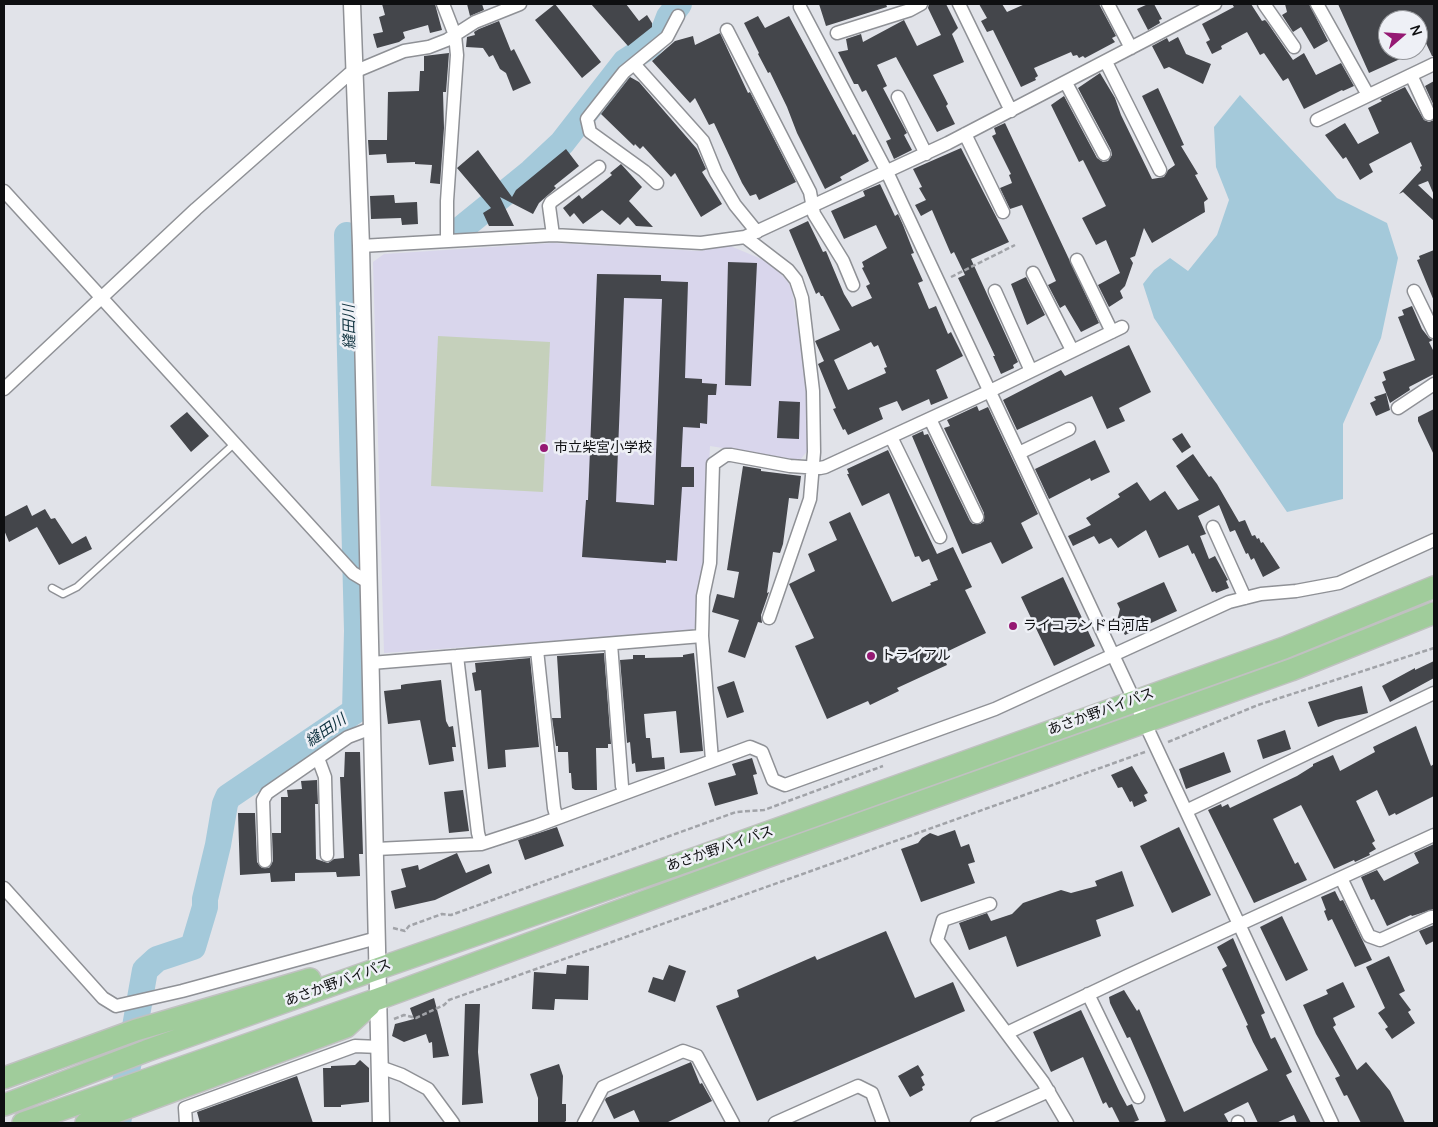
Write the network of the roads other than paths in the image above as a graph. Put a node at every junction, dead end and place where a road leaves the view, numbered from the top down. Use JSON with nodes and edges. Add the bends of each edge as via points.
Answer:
{"nodes":[{"id":1,"x":352,"y":4,"type":"edge"},
{"id":2,"x":443,"y":4,"type":"edge"},
{"id":3,"x":520,"y":4,"type":"edge"},
{"id":4,"x":921,"y":4,"type":"edge"},
{"id":5,"x":959,"y":4,"type":"edge"},
{"id":6,"x":1108,"y":4,"type":"edge"},
{"id":7,"x":1215,"y":4,"type":"edge"},
{"id":8,"x":1264,"y":4,"type":"edge"},
{"id":9,"x":1317,"y":4,"type":"edge"},
{"id":10,"x":800,"y":7,"type":"dead end"},
{"id":11,"x":678,"y":16,"type":"dead end"},
{"id":12,"x":727,"y":30,"type":"dead end"},
{"id":13,"x":837,"y":33,"type":"dead end"},
{"id":14,"x":455,"y":35,"type":"junction"},
{"id":15,"x":1294,"y":47,"type":"dead end"},
{"id":16,"x":1131,"y":48,"type":"junction"},
{"id":17,"x":1106,"y":62,"type":"junction"},
{"id":18,"x":634,"y":64,"type":"junction"},
{"id":19,"x":1434,"y":64,"type":"edge"},
{"id":20,"x":354,"y":71,"type":"junction"},
{"id":21,"x":1411,"y":75,"type":"junction"},
{"id":22,"x":1066,"y":82,"type":"junction"},
{"id":23,"x":1368,"y":95,"type":"junction"},
{"id":24,"x":898,"y":97,"type":"dead end"},
{"id":25,"x":1011,"y":111,"type":"junction"},
{"id":26,"x":1429,"y":114,"type":"dead end"},
{"id":27,"x":1318,"y":120,"type":"dead end"},
{"id":28,"x":965,"y":134,"type":"junction"},
{"id":29,"x":926,"y":154,"type":"junction"},
{"id":30,"x":1104,"y":154,"type":"dead end"},
{"id":31,"x":599,"y":167,"type":"dead end"},
{"id":32,"x":1160,"y":170,"type":"dead end"},
{"id":33,"x":887,"y":172,"type":"junction"},
{"id":34,"x":657,"y":183,"type":"dead end"},
{"id":35,"x":4,"y":191,"type":"edge"},
{"id":36,"x":812,"y":207,"type":"junction"},
{"id":37,"x":1003,"y":212,"type":"dead end"},
{"id":38,"x":751,"y":234,"type":"junction"},
{"id":39,"x":553,"y":235,"type":"junction"},
{"id":40,"x":447,"y":241,"type":"junction"},
{"id":41,"x":362,"y":246,"type":"junction"},
{"id":42,"x":1077,"y":260,"type":"dead end"},
{"id":43,"x":1033,"y":273,"type":"dead end"},
{"id":44,"x":854,"y":285,"type":"dead end"},
{"id":45,"x":1414,"y":290,"type":"dead end"},
{"id":46,"x":995,"y":291,"type":"dead end"},
{"id":47,"x":100,"y":297,"type":"junction"},
{"id":48,"x":1434,"y":332,"type":"edge"},
{"id":49,"x":1072,"y":350,"type":"junction"},
{"id":50,"x":1031,"y":370,"type":"junction"},
{"id":51,"x":1434,"y":384,"type":"edge"},
{"id":52,"x":4,"y":390,"type":"edge"},
{"id":53,"x":990,"y":391,"type":"junction"},
{"id":54,"x":1398,"y":408,"type":"dead end"},
{"id":55,"x":930,"y":419,"type":"junction"},
{"id":56,"x":1069,"y":429,"type":"dead end"},
{"id":57,"x":891,"y":437,"type":"junction"},
{"id":58,"x":235,"y":443,"type":"junction"},
{"id":59,"x":1019,"y":453,"type":"junction"},
{"id":60,"x":813,"y":468,"type":"junction"},
{"id":61,"x":977,"y":517,"type":"dead end"},
{"id":62,"x":1213,"y":527,"type":"dead end"},
{"id":63,"x":940,"y":537,"type":"dead end"},
{"id":64,"x":1434,"y":540,"type":"edge"},
{"id":65,"x":368,"y":582,"type":"junction"},
{"id":66,"x":1434,"y":587,"type":"edge"},
{"id":67,"x":52,"y":588,"type":"dead end"},
{"id":68,"x":1245,"y":598,"type":"junction"},
{"id":69,"x":1434,"y":613,"type":"edge"},
{"id":70,"x":769,"y":618,"type":"dead end"},
{"id":71,"x":702,"y":636,"type":"junction"},
{"id":72,"x":611,"y":644,"type":"junction"},
{"id":73,"x":537,"y":650,"type":"junction"},
{"id":74,"x":457,"y":656,"type":"junction"},
{"id":75,"x":1113,"y":656,"type":"junction"},
{"id":76,"x":370,"y":664,"type":"junction"},
{"id":77,"x":1434,"y":693,"type":"edge"},
{"id":78,"x":1133,"y":701,"type":"junction"},
{"id":79,"x":1146,"y":722,"type":"junction"},
{"id":80,"x":372,"y":728,"type":"junction"},
{"id":81,"x":318,"y":758,"type":"junction"},
{"id":82,"x":712,"y":760,"type":"junction"},
{"id":83,"x":625,"y":793,"type":"junction"},
{"id":84,"x":1186,"y":811,"type":"junction"},
{"id":85,"x":558,"y":818,"type":"junction"},
{"id":86,"x":1434,"y":835,"type":"edge"},
{"id":87,"x":481,"y":844,"type":"junction"},
{"id":88,"x":376,"y":849,"type":"junction"},
{"id":89,"x":327,"y":855,"type":"dead end"},
{"id":90,"x":265,"y":860,"type":"dead end"},
{"id":91,"x":1341,"y":878,"type":"junction"},
{"id":92,"x":4,"y":888,"type":"edge"},
{"id":93,"x":990,"y":904,"type":"dead end"},
{"id":94,"x":1434,"y":917,"type":"edge"},
{"id":95,"x":1239,"y":926,"type":"junction"},
{"id":96,"x":376,"y":938,"type":"junction"},
{"id":97,"x":377,"y":969,"type":"junction"},
{"id":98,"x":1088,"y":994,"type":"junction"},
{"id":99,"x":378,"y":998,"type":"junction"},
{"id":100,"x":1007,"y":1033,"type":"junction"},
{"id":101,"x":380,"y":1047,"type":"junction"},
{"id":102,"x":380,"y":1067,"type":"junction"},
{"id":103,"x":4,"y":1078,"type":"edge"},
{"id":104,"x":1049,"y":1091,"type":"junction"},
{"id":105,"x":1138,"y":1097,"type":"dead end"},
{"id":106,"x":4,"y":1106,"type":"edge"},
{"id":107,"x":22,"y":1123,"type":"edge"},
{"id":108,"x":86,"y":1123,"type":"edge"},
{"id":109,"x":186,"y":1123,"type":"edge"},
{"id":110,"x":381,"y":1123,"type":"edge"},
{"id":111,"x":453,"y":1123,"type":"edge"},
{"id":112,"x":584,"y":1123,"type":"edge"},
{"id":113,"x":733,"y":1123,"type":"edge"},
{"id":114,"x":775,"y":1123,"type":"edge"},
{"id":115,"x":883,"y":1123,"type":"edge"},
{"id":116,"x":979,"y":1123,"type":"edge"},
{"id":117,"x":1066,"y":1123,"type":"edge"},
{"id":118,"x":1332,"y":1123,"type":"edge"}],
"edges":[{"from":1,"to":20,"type":"street"},
{"from":2,"to":14,"type":"street"},
{"from":3,"to":14,"type":"street","via":[[475,22]]},
{"from":4,"to":13,"type":"street"},
{"from":5,"to":25,"type":"street"},
{"from":6,"to":16,"type":"street"},
{"from":7,"to":16,"type":"street"},
{"from":8,"to":15,"type":"street"},
{"from":9,"to":23,"type":"street"},
{"from":10,"to":33,"type":"street"},
{"from":11,"to":18,"type":"street","via":[[667,37]]},
{"from":12,"to":36,"type":"street","via":[[810,192]]},
{"from":14,"to":20,"type":"street","via":[[436,44],[404,50]]},
{"from":14,"to":40,"type":"street","via":[[457,55]]},
{"from":16,"to":17,"type":"street"},
{"from":17,"to":22,"type":"street"},
{"from":17,"to":32,"type":"street"},
{"from":18,"to":34,"type":"street","via":[[587,119],[588,128]]},
{"from":18,"to":38,"type":"street","via":[[703,141],[716,173]]},
{"from":19,"to":21,"type":"street"},
{"from":20,"to":41,"type":"street"},
{"from":20,"to":47,"type":"street"},
{"from":21,"to":23,"type":"street"},
{"from":21,"to":26,"type":"street"},
{"from":22,"to":25,"type":"street"},
{"from":22,"to":30,"type":"street"},
{"from":23,"to":27,"type":"street"},
{"from":24,"to":29,"type":"street"},
{"from":25,"to":28,"type":"street"},
{"from":28,"to":29,"type":"street"},
{"from":28,"to":37,"type":"street"},
{"from":29,"to":33,"type":"street"},
{"from":31,"to":39,"type":"street","via":[[551,202]]},
{"from":33,"to":36,"type":"street"},
{"from":33,"to":53,"type":"street"},
{"from":35,"to":47,"type":"street"},
{"from":36,"to":38,"type":"street"},
{"from":36,"to":44,"type":"street"},
{"from":38,"to":39,"type":"street","via":[[701,243]]},
{"from":38,"to":60,"type":"street","via":[[796,280],[802,298],[813,391]]},
{"from":39,"to":40,"type":"street"},
{"from":40,"to":41,"type":"street"},
{"from":41,"to":65,"type":"street"},
{"from":42,"to":49,"type":"street","via":[[1117,330]]},
{"from":43,"to":49,"type":"street"},
{"from":45,"to":48,"type":"street"},
{"from":46,"to":50,"type":"street"},
{"from":47,"to":52,"type":"street"},
{"from":47,"to":58,"type":"street"},
{"from":49,"to":50,"type":"street"},
{"from":50,"to":53,"type":"street"},
{"from":51,"to":54,"type":"street"},
{"from":53,"to":55,"type":"street"},
{"from":53,"to":59,"type":"street"},
{"from":55,"to":57,"type":"street"},
{"from":55,"to":61,"type":"street"},
{"from":56,"to":59,"type":"street"},
{"from":57,"to":60,"type":"street","via":[[831,465]]},
{"from":57,"to":63,"type":"street"},
{"from":58,"to":65,"type":"street","via":[[353,573]]},
{"from":58,"to":67,"type":"lane","via":[[77,587],[63,594]]},
{"from":59,"to":75,"type":"street"},
{"from":60,"to":70,"type":"street","via":[[806,513]]},
{"from":60,"to":71,"type":"street","via":[[731,455],[713,464],[710,563],[703,596]]},
{"from":62,"to":68,"type":"street"},
{"from":64,"to":68,"type":"street","via":[[1339,583]]},
{"from":65,"to":76,"type":"street"},
{"from":66,"to":78,"type":"highway","name":"あさか野バイパス","via":[[1284,648]]},
{"from":68,"to":75,"type":"street","via":[[1229,602]]},
{"from":69,"to":79,"type":"highway","name":"あさか野バイパス","via":[[1291,670]]},
{"from":71,"to":72,"type":"street"},
{"from":71,"to":82,"type":"street"},
{"from":72,"to":73,"type":"street"},
{"from":72,"to":83,"type":"street"},
{"from":73,"to":74,"type":"street"},
{"from":73,"to":85,"type":"street","via":[[554,808]]},
{"from":74,"to":76,"type":"street"},
{"from":74,"to":87,"type":"street"},
{"from":75,"to":78,"type":"street"},
{"from":75,"to":82,"type":"street","via":[[995,709],[785,785],[773,780],[762,752],[752,747]]},
{"from":76,"to":80,"type":"street"},
{"from":77,"to":84,"type":"street"},
{"from":78,"to":79,"type":"street"},
{"from":78,"to":97,"type":"highway","name":"あさか野バイパス"},
{"from":79,"to":84,"type":"street"},
{"from":79,"to":99,"type":"highway","name":"あさか野バイパス"},
{"from":80,"to":81,"type":"street","via":[[348,737]]},
{"from":80,"to":88,"type":"street"},
{"from":81,"to":89,"type":"street","via":[[325,777]]},
{"from":81,"to":90,"type":"street","via":[[265,796]]},
{"from":82,"to":83,"type":"street"},
{"from":83,"to":85,"type":"street"},
{"from":84,"to":95,"type":"street"},
{"from":85,"to":87,"type":"street"},
{"from":86,"to":91,"type":"street"},
{"from":87,"to":88,"type":"street"},
{"from":88,"to":96,"type":"street"},
{"from":91,"to":94,"type":"street","via":[[1369,936],[1380,940]]},
{"from":91,"to":95,"type":"street"},
{"from":92,"to":96,"type":"street","via":[[103,998],[116,1006]]},
{"from":93,"to":100,"type":"street","via":[[943,920],[938,940]]},
{"from":95,"to":98,"type":"street"},
{"from":95,"to":118,"type":"street"},
{"from":96,"to":97,"type":"street"},
{"from":97,"to":99,"type":"street"},
{"from":97,"to":103,"type":"highway","via":[[319,976],[264,992],[136,1030]]},
{"from":97,"to":106,"type":"highway","name":"あさか野バイパス","via":[[146,1051]]},
{"from":98,"to":100,"type":"street"},
{"from":98,"to":105,"type":"street"},
{"from":99,"to":101,"type":"street"},
{"from":99,"to":107,"type":"highway","name":"あさか野バイパス"},
{"from":99,"to":108,"type":"highway","via":[[346,1027]]},
{"from":100,"to":104,"type":"street"},
{"from":101,"to":102,"type":"street"},
{"from":101,"to":109,"type":"street","via":[[355,1046],[185,1108]]},
{"from":102,"to":110,"type":"street"},
{"from":102,"to":111,"type":"street","via":[[428,1089]]},
{"from":104,"to":116,"type":"street"},
{"from":104,"to":117,"type":"street"},
{"from":112,"to":113,"type":"street","via":[[603,1087],[683,1051],[697,1056]]},
{"from":114,"to":115,"type":"street","via":[[858,1086],[872,1093]]}]}
